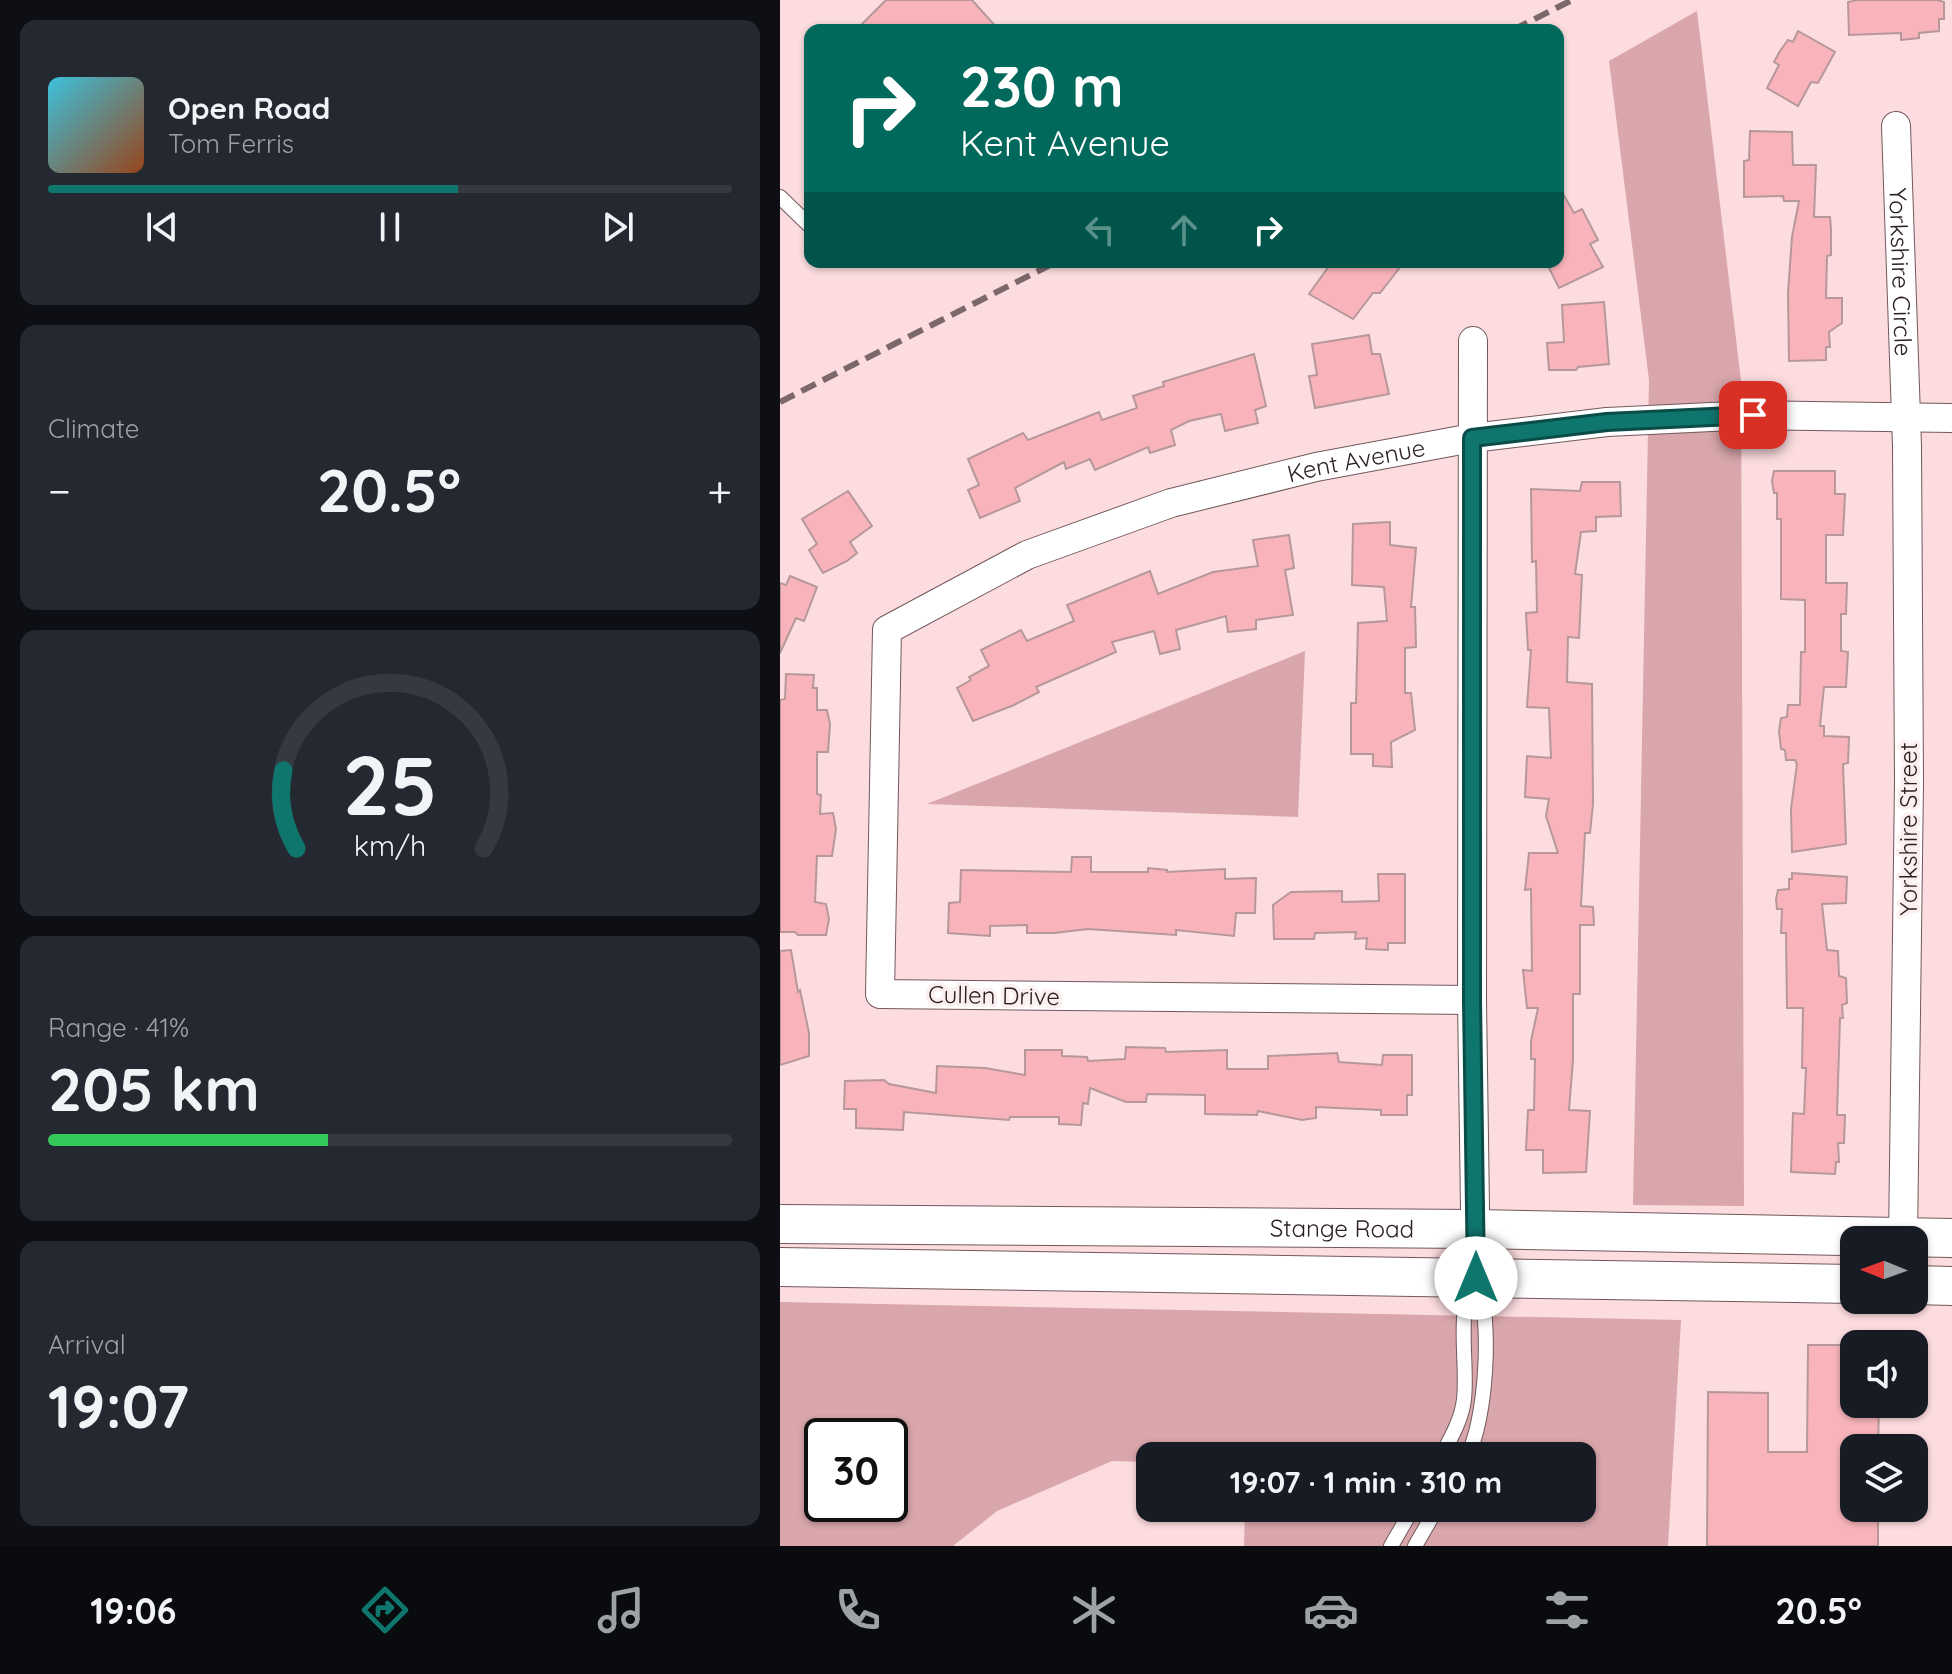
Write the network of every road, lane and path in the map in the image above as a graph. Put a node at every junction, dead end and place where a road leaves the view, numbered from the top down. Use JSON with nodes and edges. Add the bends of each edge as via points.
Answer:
{"nodes":[{"id":1,"x":1896,"y":126,"type":"dead end"},
{"id":2,"x":780,"y":197,"type":"edge"},
{"id":3,"x":804,"y":220,"type":"edge"},
{"id":4,"x":1473,"y":341,"type":"dead end"},
{"id":5,"x":1907,"y":418,"type":"junction"},
{"id":6,"x":1952,"y":418,"type":"edge"},
{"id":7,"x":1472,"y":438,"type":"junction"},
{"id":8,"x":887,"y":630,"type":"joint"},
{"id":9,"x":1472,"y":1000,"type":"junction"},
{"id":10,"x":780,"y":1224,"type":"edge"},
{"id":11,"x":1903,"y":1226,"type":"edge"},
{"id":12,"x":1476,"y":1229,"type":"junction"},
{"id":13,"x":1840,"y":1238,"type":"edge"},
{"id":14,"x":1928,"y":1238,"type":"edge"},
{"id":15,"x":1952,"y":1238,"type":"edge"},
{"id":16,"x":780,"y":1267,"type":"edge"},
{"id":17,"x":1476,"y":1278,"type":"junction"},
{"id":18,"x":1840,"y":1284,"type":"edge"},
{"id":19,"x":1928,"y":1285,"type":"edge"},
{"id":20,"x":1952,"y":1286,"type":"edge"},
{"id":21,"x":1449,"y":1442,"type":"edge"},
{"id":22,"x":1472,"y":1442,"type":"edge"},
{"id":23,"x":1405,"y":1522,"type":"edge"},
{"id":24,"x":1429,"y":1522,"type":"edge"},
{"id":25,"x":1391,"y":1546,"type":"edge"},
{"id":26,"x":1415,"y":1546,"type":"edge"}],
"edges":[{"from":1,"to":5,"type":"street","name":"Yorkshire Circle"},
{"from":2,"to":3,"type":"lane"},
{"from":4,"to":7,"type":"street"},
{"from":5,"to":6,"type":"street","name":"Kent Avenue"},
{"from":5,"to":7,"type":"street","name":"Kent Avenue","via":[[1753,415],[1607,422]]},
{"from":5,"to":11,"type":"street","name":"Yorkshire Street"},
{"from":7,"to":8,"type":"street","name":"Kent Avenue","via":[[1316,467],[1171,503],[1027,555]]},
{"from":7,"to":9,"type":"street"},
{"from":8,"to":9,"type":"street","name":"Cullen Drive","via":[[880,994]]},
{"from":9,"to":12,"type":"street"},
{"from":10,"to":12,"type":"main road","name":"Stange Road"},
{"from":12,"to":13,"type":"main road","name":"Stange Road"},
{"from":12,"to":17,"type":"street"},
{"from":14,"to":15,"type":"main road","name":"Stange Road"},
{"from":16,"to":17,"type":"main road","name":"Stange Road"},
{"from":17,"to":18,"type":"main road","name":"Stange Road"},
{"from":17,"to":21,"type":"lane","via":[[1466,1304],[1464,1400]]},
{"from":17,"to":22,"type":"lane","via":[[1485,1305],[1483,1411]]},
{"from":19,"to":20,"type":"main road"},
{"from":23,"to":25,"type":"lane"},
{"from":24,"to":26,"type":"lane"}]}
